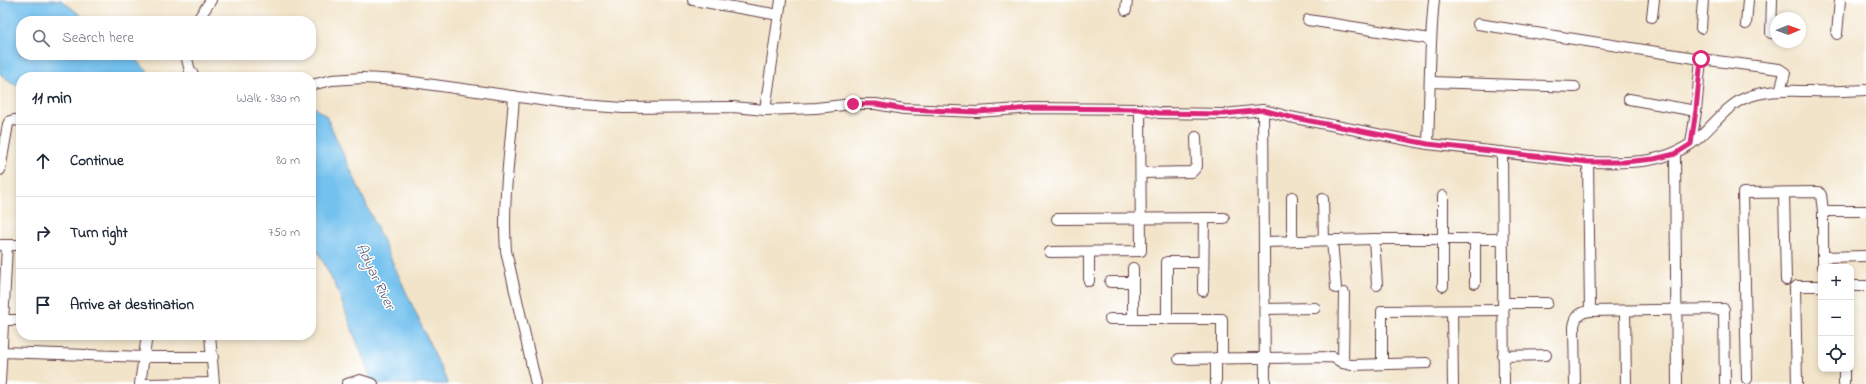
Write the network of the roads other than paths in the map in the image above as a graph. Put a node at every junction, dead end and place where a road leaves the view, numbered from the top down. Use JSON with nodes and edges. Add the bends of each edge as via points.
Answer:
{"nodes":[{"id":1,"x":211,"y":0,"type":"edge"},
{"id":2,"x":693,"y":0,"type":"edge"},
{"id":3,"x":781,"y":0,"type":"edge"},
{"id":4,"x":1434,"y":0,"type":"edge"},
{"id":5,"x":1654,"y":0,"type":"edge"},
{"id":6,"x":1703,"y":0,"type":"edge"},
{"id":7,"x":1748,"y":0,"type":"edge"},
{"id":8,"x":1772,"y":0,"type":"edge"},
{"id":9,"x":1840,"y":0,"type":"edge"},
{"id":10,"x":1772,"y":12,"type":"edge"},
{"id":11,"x":202,"y":16,"type":"edge"},
{"id":12,"x":779,"y":16,"type":"junction"},
{"id":13,"x":1652,"y":17,"type":"dead end"},
{"id":14,"x":1308,"y":20,"type":"dead end"},
{"id":15,"x":1478,"y":24,"type":"dead end"},
{"id":16,"x":1746,"y":24,"type":"dead end"},
{"id":17,"x":1701,"y":28,"type":"dead end"},
{"id":18,"x":1837,"y":34,"type":"dead end"},
{"id":19,"x":1430,"y":39,"type":"junction"},
{"id":20,"x":1701,"y":59,"type":"junction"},
{"id":21,"x":187,"y":60,"type":"edge"},
{"id":22,"x":192,"y":72,"type":"edge"},
{"id":23,"x":1431,"y":82,"type":"junction"},
{"id":24,"x":316,"y":84,"type":"edge"},
{"id":25,"x":1575,"y":87,"type":"dead end"},
{"id":26,"x":1866,"y":90,"type":"edge"},
{"id":27,"x":1780,"y":91,"type":"junction"},
{"id":28,"x":514,"y":96,"type":"junction"},
{"id":29,"x":1629,"y":99,"type":"dead end"},
{"id":30,"x":1140,"y":109,"type":"junction"},
{"id":31,"x":765,"y":110,"type":"junction"},
{"id":32,"x":1263,"y":110,"type":"junction"},
{"id":33,"x":1696,"y":110,"type":"junction"},
{"id":34,"x":16,"y":120,"type":"edge"},
{"id":35,"x":1196,"y":137,"type":"dead end"},
{"id":36,"x":1428,"y":144,"type":"junction"},
{"id":37,"x":1691,"y":144,"type":"junction"},
{"id":38,"x":1502,"y":152,"type":"junction"},
{"id":39,"x":1675,"y":154,"type":"junction"},
{"id":40,"x":1588,"y":162,"type":"junction"},
{"id":41,"x":0,"y":170,"type":"edge"},
{"id":42,"x":1141,"y":173,"type":"junction"},
{"id":43,"x":1784,"y":193,"type":"junction"},
{"id":44,"x":1443,"y":196,"type":"dead end"},
{"id":45,"x":1292,"y":197,"type":"dead end"},
{"id":46,"x":1323,"y":199,"type":"dead end"},
{"id":47,"x":1823,"y":211,"type":"junction"},
{"id":48,"x":1866,"y":211,"type":"edge"},
{"id":49,"x":1141,"y":218,"type":"junction"},
{"id":50,"x":1204,"y":218,"type":"junction"},
{"id":51,"x":1224,"y":218,"type":"dead end"},
{"id":52,"x":1057,"y":219,"type":"dead end"},
{"id":53,"x":1374,"y":239,"type":"junction"},
{"id":54,"x":1443,"y":239,"type":"junction"},
{"id":55,"x":1475,"y":239,"type":"junction"},
{"id":56,"x":1502,"y":239,"type":"junction"},
{"id":57,"x":1328,"y":240,"type":"junction"},
{"id":58,"x":1292,"y":241,"type":"junction"},
{"id":59,"x":1264,"y":242,"type":"junction"},
{"id":60,"x":16,"y":244,"type":"edge"},
{"id":61,"x":3,"y":245,"type":"edge"},
{"id":62,"x":1050,"y":252,"type":"dead end"},
{"id":63,"x":1089,"y":252,"type":"junction"},
{"id":64,"x":1866,"y":256,"type":"edge"},
{"id":65,"x":1204,"y":262,"type":"junction"},
{"id":66,"x":1823,"y":262,"type":"edge"},
{"id":67,"x":1133,"y":268,"type":"dead end"},
{"id":68,"x":1786,"y":280,"type":"dead end"},
{"id":69,"x":1089,"y":281,"type":"dead end"},
{"id":70,"x":1110,"y":282,"type":"dead end"},
{"id":71,"x":1133,"y":282,"type":"junction"},
{"id":72,"x":1475,"y":283,"type":"dead end"},
{"id":73,"x":1378,"y":284,"type":"dead end"},
{"id":74,"x":1443,"y":286,"type":"dead end"},
{"id":75,"x":1818,"y":286,"type":"edge"},
{"id":76,"x":1854,"y":286,"type":"edge"},
{"id":77,"x":1866,"y":286,"type":"edge"},
{"id":78,"x":1203,"y":291,"type":"dead end"},
{"id":79,"x":1547,"y":303,"type":"dead end"},
{"id":80,"x":1503,"y":307,"type":"junction"},
{"id":81,"x":1315,"y":308,"type":"dead end"},
{"id":82,"x":1265,"y":309,"type":"junction"},
{"id":83,"x":1676,"y":310,"type":"junction"},
{"id":84,"x":1452,"y":311,"type":"junction"},
{"id":85,"x":1590,"y":311,"type":"junction"},
{"id":86,"x":1625,"y":311,"type":"junction"},
{"id":87,"x":1110,"y":319,"type":"dead end"},
{"id":88,"x":1133,"y":319,"type":"junction"},
{"id":89,"x":1167,"y":319,"type":"junction"},
{"id":90,"x":4,"y":320,"type":"junction"},
{"id":91,"x":16,"y":320,"type":"edge"},
{"id":92,"x":146,"y":340,"type":"edge"},
{"id":93,"x":211,"y":340,"type":"edge"},
{"id":94,"x":2,"y":352,"type":"junction"},
{"id":95,"x":1546,"y":355,"type":"dead end"},
{"id":96,"x":1503,"y":356,"type":"junction"},
{"id":97,"x":144,"y":357,"type":"junction"},
{"id":98,"x":213,"y":357,"type":"junction"},
{"id":99,"x":1219,"y":358,"type":"junction"},
{"id":100,"x":1265,"y":358,"type":"junction"},
{"id":101,"x":1179,"y":359,"type":"dead end"},
{"id":102,"x":0,"y":363,"type":"edge"},
{"id":103,"x":1343,"y":363,"type":"junction"},
{"id":104,"x":1427,"y":363,"type":"dead end"},
{"id":105,"x":1382,"y":364,"type":"junction"},
{"id":106,"x":1844,"y":372,"type":"edge"},
{"id":107,"x":1747,"y":378,"type":"dead end"},
{"id":108,"x":0,"y":383,"type":"edge"},
{"id":109,"x":140,"y":384,"type":"edge"},
{"id":110,"x":214,"y":384,"type":"edge"},
{"id":111,"x":347,"y":384,"type":"edge"},
{"id":112,"x":373,"y":384,"type":"edge"},
{"id":113,"x":536,"y":384,"type":"edge"},
{"id":114,"x":1216,"y":384,"type":"edge"},
{"id":115,"x":1266,"y":384,"type":"edge"},
{"id":116,"x":1453,"y":384,"type":"edge"},
{"id":117,"x":1504,"y":384,"type":"edge"},
{"id":118,"x":1575,"y":384,"type":"edge"},
{"id":119,"x":1626,"y":384,"type":"edge"},
{"id":120,"x":1677,"y":384,"type":"edge"},
{"id":121,"x":1725,"y":384,"type":"edge"},
{"id":122,"x":1797,"y":384,"type":"edge"},
{"id":123,"x":1844,"y":384,"type":"edge"}],
"edges":[{"from":1,"to":11,"type":"street"},
{"from":2,"to":12,"type":"street"},
{"from":3,"to":12,"type":"street"},
{"from":4,"to":19,"type":"street"},
{"from":5,"to":13,"type":"street"},
{"from":6,"to":17,"type":"street"},
{"from":7,"to":16,"type":"street"},
{"from":8,"to":10,"type":"street"},
{"from":9,"to":18,"type":"street"},
{"from":12,"to":31,"type":"street"},
{"from":14,"to":19,"type":"street"},
{"from":15,"to":20,"type":"street"},
{"from":19,"to":23,"type":"street"},
{"from":20,"to":27,"type":"street","via":[[1783,70],[1785,73]]},
{"from":20,"to":33,"type":"street"},
{"from":21,"to":22,"type":"street"},
{"from":23,"to":25,"type":"street"},
{"from":23,"to":36,"type":"street"},
{"from":24,"to":28,"type":"street","via":[[332,80],[370,78]]},
{"from":26,"to":27,"type":"street"},
{"from":27,"to":37,"type":"street","via":[[1756,94],[1736,102]]},
{"from":28,"to":31,"type":"street","via":[[623,108],[733,107]]},
{"from":28,"to":113,"type":"street","via":[[504,228],[506,251]]},
{"from":29,"to":33,"type":"street"},
{"from":30,"to":31,"type":"street","via":[[1032,108],[977,112],[853,104]]},
{"from":30,"to":32,"type":"street","via":[[1158,113],[1224,114]]},
{"from":30,"to":42,"type":"street"},
{"from":32,"to":36,"type":"street"},
{"from":32,"to":59,"type":"street"},
{"from":33,"to":37,"type":"street"},
{"from":34,"to":41,"type":"street","via":[[8,124]]},
{"from":35,"to":42,"type":"street","via":[[1197,166],[1192,172]]},
{"from":36,"to":38,"type":"street"},
{"from":37,"to":39,"type":"street"},
{"from":38,"to":40,"type":"street"},
{"from":38,"to":56,"type":"street"},
{"from":39,"to":40,"type":"street","via":[[1641,161]]},
{"from":39,"to":83,"type":"street"},
{"from":40,"to":85,"type":"street"},
{"from":42,"to":49,"type":"street"},
{"from":43,"to":47,"type":"street","via":[[1819,192],[1822,195]]},
{"from":43,"to":68,"type":"street"},
{"from":43,"to":107,"type":"street","via":[[1743,193]]},
{"from":44,"to":54,"type":"street"},
{"from":45,"to":58,"type":"street"},
{"from":46,"to":57,"type":"street"},
{"from":47,"to":48,"type":"street"},
{"from":47,"to":66,"type":"street"},
{"from":49,"to":50,"type":"street"},
{"from":49,"to":52,"type":"street"},
{"from":49,"to":63,"type":"street","via":[[1141,251]]},
{"from":50,"to":51,"type":"street"},
{"from":50,"to":65,"type":"street"},
{"from":53,"to":54,"type":"street"},
{"from":53,"to":57,"type":"street"},
{"from":53,"to":73,"type":"street"},
{"from":54,"to":55,"type":"street"},
{"from":54,"to":74,"type":"street"},
{"from":55,"to":56,"type":"street"},
{"from":55,"to":72,"type":"street"},
{"from":56,"to":80,"type":"street"},
{"from":57,"to":58,"type":"street"},
{"from":57,"to":103,"type":"street","via":[[1340,290]]},
{"from":58,"to":59,"type":"street"},
{"from":59,"to":82,"type":"street"},
{"from":60,"to":61,"type":"street"},
{"from":61,"to":90,"type":"street"},
{"from":62,"to":63,"type":"street"},
{"from":63,"to":69,"type":"street"},
{"from":64,"to":66,"type":"street"},
{"from":65,"to":78,"type":"street"},
{"from":65,"to":89,"type":"street","via":[[1167,262]]},
{"from":67,"to":71,"type":"street"},
{"from":70,"to":71,"type":"street"},
{"from":71,"to":88,"type":"street"},
{"from":75,"to":122,"type":"street","via":[[1795,288]]},
{"from":76,"to":77,"type":"street"},
{"from":79,"to":80,"type":"street"},
{"from":80,"to":84,"type":"street"},
{"from":80,"to":96,"type":"street"},
{"from":81,"to":82,"type":"street"},
{"from":82,"to":100,"type":"street"},
{"from":83,"to":86,"type":"street"},
{"from":83,"to":120,"type":"street"},
{"from":83,"to":121,"type":"street","via":[[1724,309]]},
{"from":84,"to":105,"type":"street","via":[[1382,311]]},
{"from":84,"to":116,"type":"street"},
{"from":85,"to":86,"type":"street"},
{"from":85,"to":118,"type":"street","via":[[1581,313],[1575,323]]},
{"from":86,"to":119,"type":"street"},
{"from":87,"to":88,"type":"street"},
{"from":88,"to":89,"type":"street"},
{"from":89,"to":99,"type":"street","via":[[1222,319]]},
{"from":90,"to":91,"type":"street"},
{"from":90,"to":94,"type":"street"},
{"from":92,"to":97,"type":"street"},
{"from":93,"to":98,"type":"street"},
{"from":94,"to":97,"type":"street"},
{"from":94,"to":102,"type":"street"},
{"from":95,"to":96,"type":"street"},
{"from":96,"to":117,"type":"street"},
{"from":97,"to":98,"type":"street"},
{"from":97,"to":109,"type":"street"},
{"from":98,"to":110,"type":"street"},
{"from":99,"to":100,"type":"street"},
{"from":99,"to":101,"type":"street"},
{"from":99,"to":114,"type":"street"},
{"from":100,"to":103,"type":"street","via":[[1333,357]]},
{"from":100,"to":115,"type":"street"},
{"from":102,"to":108,"type":"street"},
{"from":103,"to":105,"type":"street"},
{"from":104,"to":105,"type":"street"},
{"from":106,"to":123,"type":"street"},
{"from":109,"to":110,"type":"street"},
{"from":111,"to":112,"type":"street","via":[[360,380]]}]}
